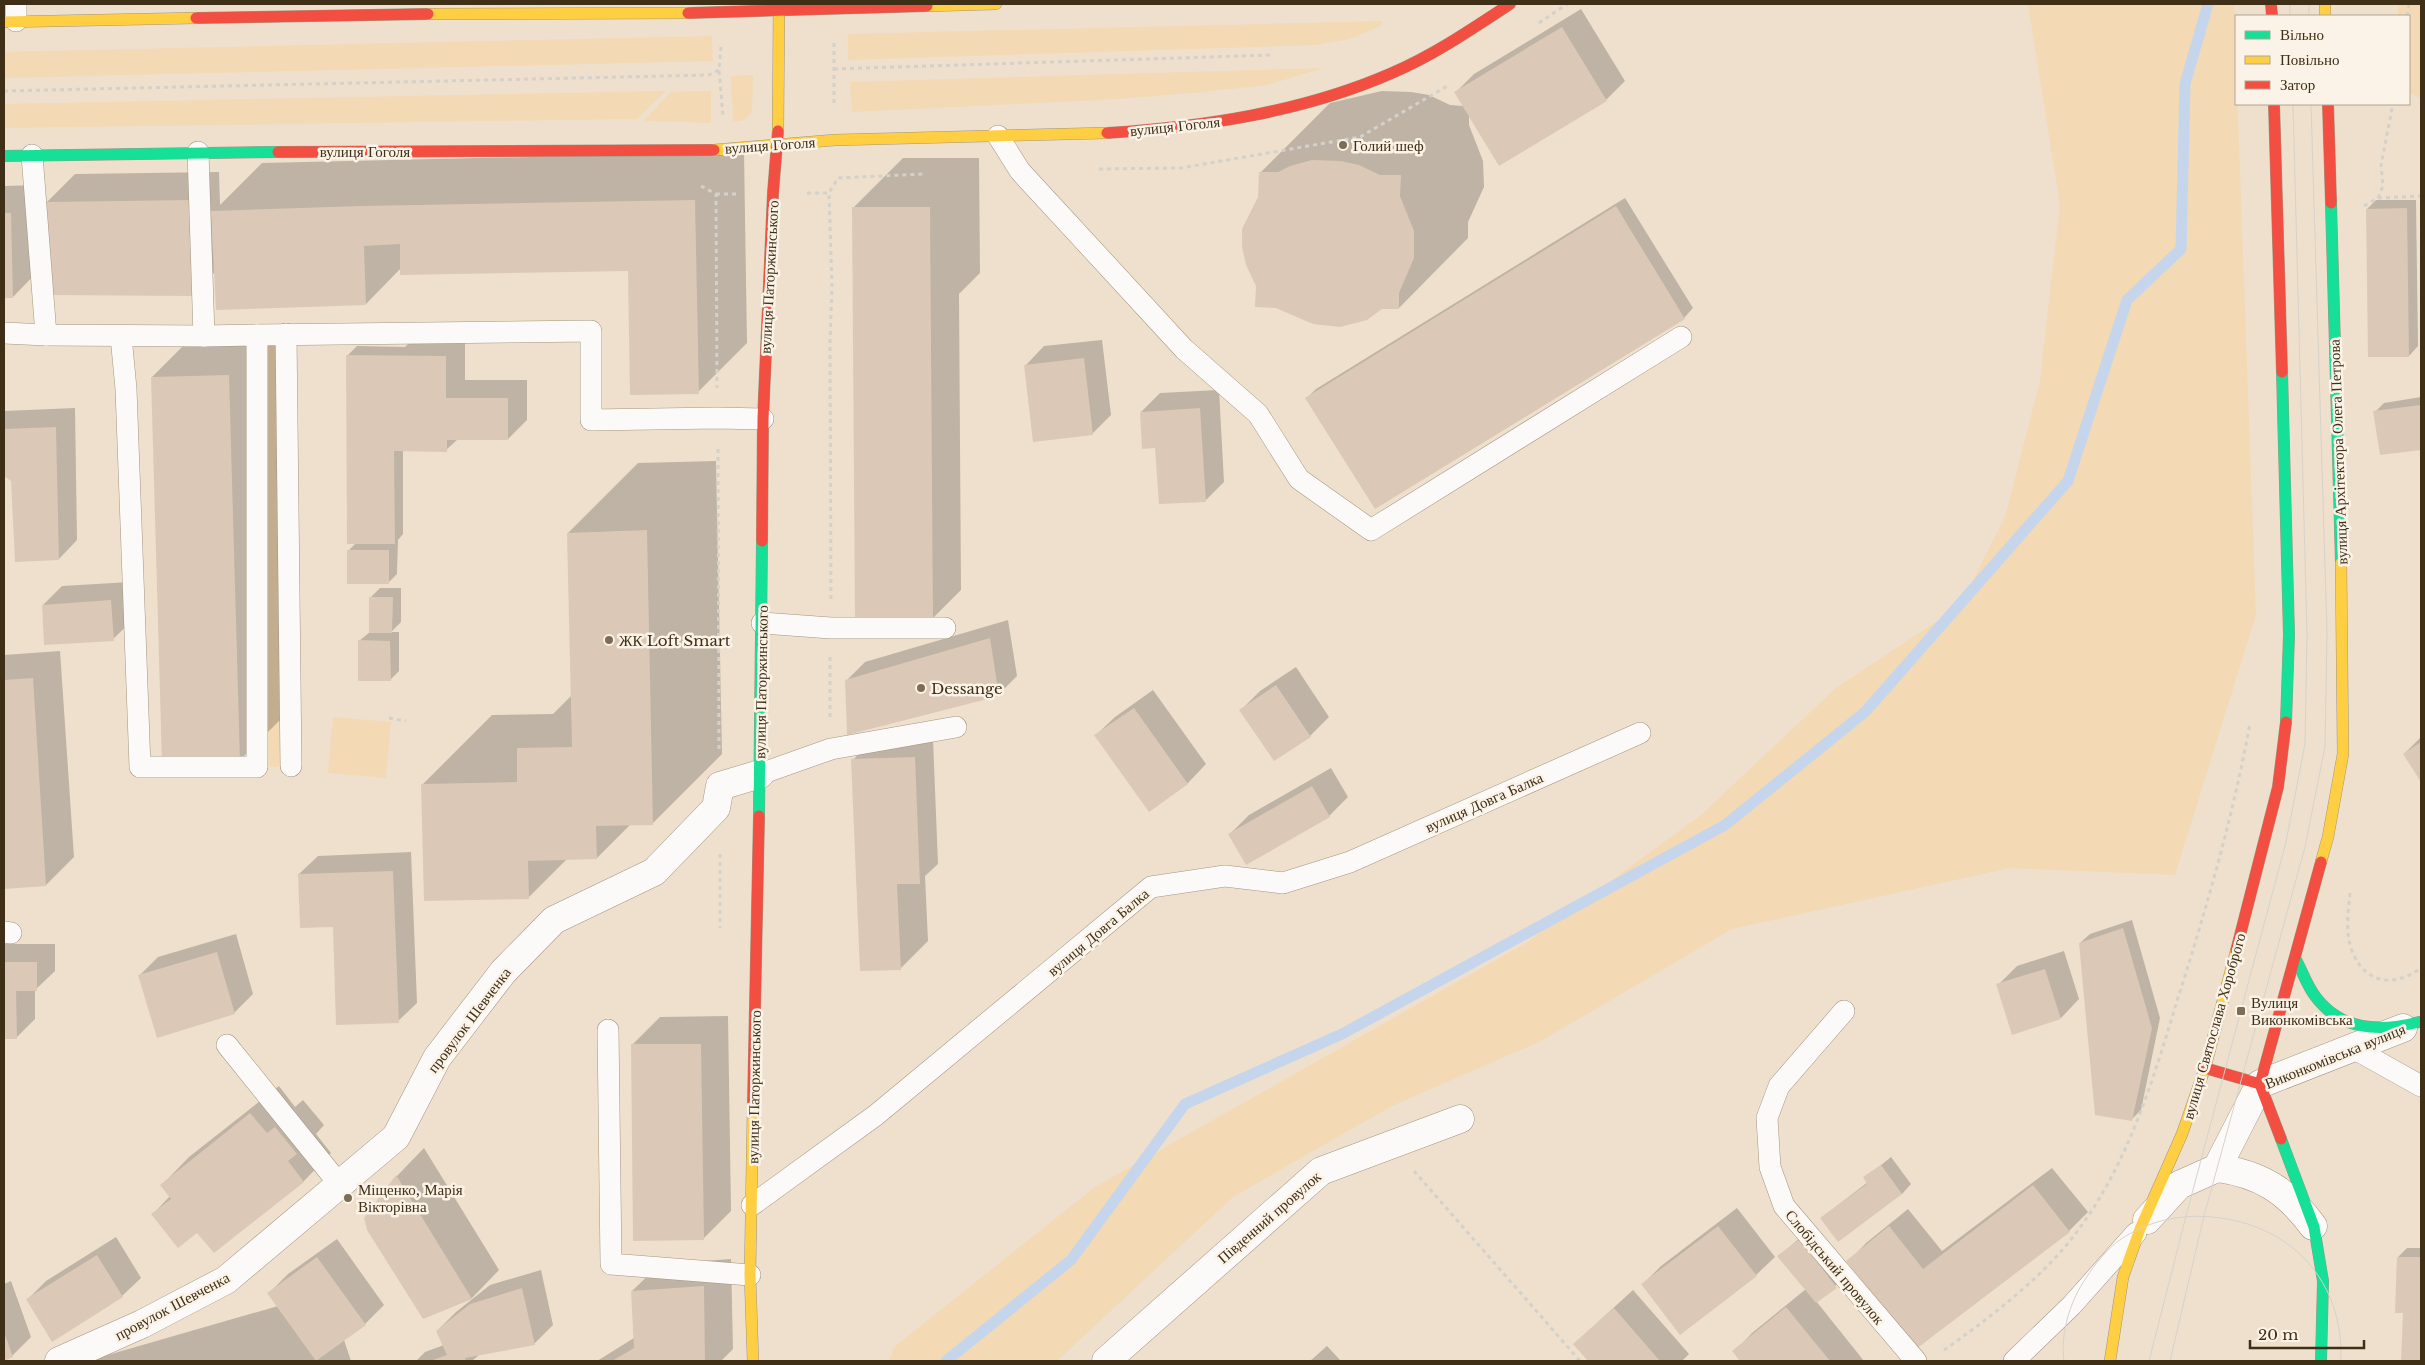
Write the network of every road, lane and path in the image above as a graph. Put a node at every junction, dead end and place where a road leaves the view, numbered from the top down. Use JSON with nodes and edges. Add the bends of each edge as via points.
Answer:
{"nodes":[{"id":1,"x":996,"y":4,"type":"edge"},
{"id":2,"x":1510,"y":4,"type":"edge"},
{"id":3,"x":779,"y":7,"type":"edge"},
{"id":4,"x":395,"y":9,"type":"edge"},
{"id":5,"x":134,"y":11,"type":"edge"},
{"id":6,"x":12,"y":16,"type":"edge"},
{"id":7,"x":721,"y":45,"type":"dead end"},
{"id":8,"x":1272,"y":55,"type":"dead end"},
{"id":9,"x":834,"y":69,"type":"dead end"},
{"id":10,"x":719,"y":70,"type":"junction"},
{"id":11,"x":833,"y":82,"type":"dead end"},
{"id":12,"x":4,"y":91,"type":"edge"},
{"id":13,"x":2274,"y":105,"type":"edge"},
{"id":14,"x":2328,"y":105,"type":"edge"},
{"id":15,"x":2393,"y":105,"type":"edge"},
{"id":16,"x":834,"y":108,"type":"dead end"},
{"id":17,"x":723,"y":116,"type":"dead end"},
{"id":18,"x":998,"y":136,"type":"junction"},
{"id":19,"x":778,"y":143,"type":"junction"},
{"id":20,"x":198,"y":152,"type":"junction"},
{"id":21,"x":32,"y":155,"type":"junction"},
{"id":22,"x":4,"y":156,"type":"edge"},
{"id":23,"x":2421,"y":196,"type":"edge"},
{"id":24,"x":2378,"y":198,"type":"junction"},
{"id":25,"x":2360,"y":213,"type":"dead end"},
{"id":26,"x":832,"y":286,"type":"dead end"},
{"id":27,"x":4,"y":333,"type":"edge"},
{"id":28,"x":286,"y":334,"type":"junction"},
{"id":29,"x":46,"y":335,"type":"junction"},
{"id":30,"x":257,"y":335,"type":"junction"},
{"id":31,"x":121,"y":336,"type":"junction"},
{"id":32,"x":204,"y":336,"type":"junction"},
{"id":33,"x":1682,"y":337,"type":"dead end"},
{"id":34,"x":763,"y":419,"type":"junction"},
{"id":35,"x":762,"y":623,"type":"junction"},
{"id":36,"x":831,"y":628,"type":"junction"},
{"id":37,"x":945,"y":628,"type":"dead end"},
{"id":38,"x":829,"y":676,"type":"dead end"},
{"id":39,"x":2251,"y":713,"type":"dead end"},
{"id":40,"x":389,"y":718,"type":"dead end"},
{"id":41,"x":406,"y":721,"type":"dead end"},
{"id":42,"x":956,"y":727,"type":"dead end"},
{"id":43,"x":1640,"y":732,"type":"dead end"},
{"id":44,"x":831,"y":749,"type":"junction"},
{"id":45,"x":291,"y":766,"type":"dead end"},
{"id":46,"x":760,"y":774,"type":"junction"},
{"id":47,"x":2296,"y":958,"type":"junction"},
{"id":48,"x":1844,"y":1011,"type":"dead end"},
{"id":49,"x":2420,"y":1021,"type":"edge"},
{"id":50,"x":608,"y":1030,"type":"dead end"},
{"id":51,"x":227,"y":1045,"type":"dead end"},
{"id":52,"x":2353,"y":1048,"type":"junction"},
{"id":53,"x":2205,"y":1068,"type":"junction"},
{"id":54,"x":2260,"y":1084,"type":"junction"},
{"id":55,"x":2421,"y":1086,"type":"edge"},
{"id":56,"x":1460,"y":1119,"type":"dead end"},
{"id":57,"x":1391,"y":1145,"type":"junction"},
{"id":58,"x":2217,"y":1168,"type":"junction"},
{"id":59,"x":340,"y":1185,"type":"junction"},
{"id":60,"x":752,"y":1205,"type":"junction"},
{"id":61,"x":2314,"y":1227,"type":"junction"},
{"id":62,"x":2140,"y":1229,"type":"junction"},
{"id":63,"x":750,"y":1275,"type":"junction"},
{"id":64,"x":1941,"y":1352,"type":"dead end"},
{"id":65,"x":59,"y":1361,"type":"edge"},
{"id":66,"x":753,"y":1361,"type":"edge"},
{"id":67,"x":1106,"y":1361,"type":"edge"},
{"id":68,"x":1580,"y":1361,"type":"edge"},
{"id":69,"x":1916,"y":1361,"type":"edge"},
{"id":70,"x":2014,"y":1361,"type":"edge"},
{"id":71,"x":2110,"y":1361,"type":"edge"},
{"id":72,"x":2320,"y":1361,"type":"edge"}],
"edges":[{"from":1,"to":3,"type":"main road"},
{"from":2,"to":18,"type":"main road","name":"вулиця Гоголя","via":[[1456,39],[1380,78],[1292,106],[1242,118],[1135,131]]},
{"from":3,"to":4,"type":"main road","via":[[721,13]]},
{"from":3,"to":19,"type":"main road","name":"вулиця Паторжинського"},
{"from":4,"to":5,"type":"main road"},
{"from":5,"to":6,"type":"main road"},
{"from":7,"to":10,"type":"path"},
{"from":8,"to":9,"type":"path"},
{"from":10,"to":12,"type":"path","via":[[709,76]]},
{"from":10,"to":17,"type":"path"},
{"from":11,"to":16,"type":"path"},
{"from":13,"to":53,"type":"main road","name":"вулиця Святослава Хороброго","via":[[2289,635],[2285,742],[2267,834]]},
{"from":14,"to":47,"type":"main road","name":"вулиця Архітектора Олега Петрова","via":[[2343,754],[2328,837]]},
{"from":15,"to":24,"type":"path","via":[[2381,165],[2383,186]]},
{"from":18,"to":19,"type":"main road","name":"вулиця Гоголя"},
{"from":18,"to":33,"type":"lane","via":[[1020,171],[1184,349],[1258,414],[1299,479],[1371,530]]},
{"from":19,"to":20,"type":"main road","name":"вулиця Гоголя","via":[[698,150]]},
{"from":19,"to":34,"type":"main road","name":"вулиця Паторжинського"},
{"from":20,"to":21,"type":"main road","name":"вулиця Гоголя"},
{"from":20,"to":32,"type":"lane"},
{"from":21,"to":22,"type":"main road","name":"вулиця Гоголя"},
{"from":21,"to":29,"type":"lane"},
{"from":23,"to":24,"type":"path"},
{"from":24,"to":25,"type":"path","via":[[2365,205]]},
{"from":26,"to":36,"type":"path"},
{"from":27,"to":29,"type":"lane"},
{"from":28,"to":30,"type":"lane"},
{"from":28,"to":34,"type":"lane","via":[[592,332],[591,420]]},
{"from":28,"to":45,"type":"lane"},
{"from":29,"to":31,"type":"lane"},
{"from":30,"to":31,"type":"lane","via":[[257,767],[140,767],[126,389]]},
{"from":30,"to":32,"type":"lane"},
{"from":31,"to":32,"type":"lane"},
{"from":34,"to":35,"type":"main road","name":"вулиця Паторжинського"},
{"from":35,"to":36,"type":"lane"},
{"from":35,"to":46,"type":"main road","name":"вулиця Паторжинського"},
{"from":36,"to":37,"type":"lane"},
{"from":38,"to":44,"type":"path"},
{"from":39,"to":64,"type":"path","via":[[2226,832],[2191,959],[2144,1109],[2113,1174],[2079,1230],[2040,1274]]},
{"from":40,"to":41,"type":"path"},
{"from":42,"to":44,"type":"lane"},
{"from":43,"to":60,"type":"lane","name":"вулиця Довга Балка","via":[[1350,862],[1283,883],[1225,876],[1151,887],[876,1115]]},
{"from":44,"to":46,"type":"lane"},
{"from":46,"to":59,"type":"street","name":"провулок Шевченка","via":[[720,786],[716,808],[654,872],[554,920],[503,972],[437,1058],[396,1137]]},
{"from":46,"to":60,"type":"main road","name":"вулиця Паторжинського"},
{"from":47,"to":49,"type":"main road","via":[[2315,996],[2334,1016],[2358,1028],[2379,1030],[2397,1029]]},
{"from":47,"to":54,"type":"main road"},
{"from":48,"to":69,"type":"lane","name":"Слобідський провулок","via":[[1779,1086],[1767,1118],[1770,1168],[1784,1206]]},
{"from":49,"to":52,"type":"street","name":"Виконкомівська вулиця"},
{"from":50,"to":63,"type":"lane","via":[[612,1264]]},
{"from":51,"to":59,"type":"lane"},
{"from":52,"to":54,"type":"street","name":"Виконкомівська вулиця"},
{"from":52,"to":55,"type":"lane"},
{"from":53,"to":54,"type":"main road"},
{"from":53,"to":62,"type":"main road","name":"вулиця Святослава Хороброго","via":[[2182,1134]]},
{"from":54,"to":58,"type":"street","name":"Виконкомівська вулиця"},
{"from":54,"to":61,"type":"main road"},
{"from":56,"to":57,"type":"street","name":"Південний провулок"},
{"from":57,"to":67,"type":"street","name":"Південний провулок","via":[[1321,1171]]},
{"from":57,"to":68,"type":"path"},
{"from":58,"to":61,"type":"street","via":[[2242,1171],[2263,1180],[2299,1208]]},
{"from":58,"to":62,"type":"street","via":[[2179,1185]]},
{"from":59,"to":65,"type":"street","name":"провулок Шевченка","via":[[226,1280],[142,1324]]},
{"from":60,"to":63,"type":"main road","name":"вулиця Паторжинського"},
{"from":61,"to":72,"type":"main road","via":[[2323,1282]]},
{"from":62,"to":70,"type":"lane","via":[[2072,1305]]},
{"from":62,"to":71,"type":"main road","name":"вулиця Святослава Хороброго","via":[[2123,1277]]},
{"from":63,"to":66,"type":"main road","name":"вулиця Паторжинського"}]}
